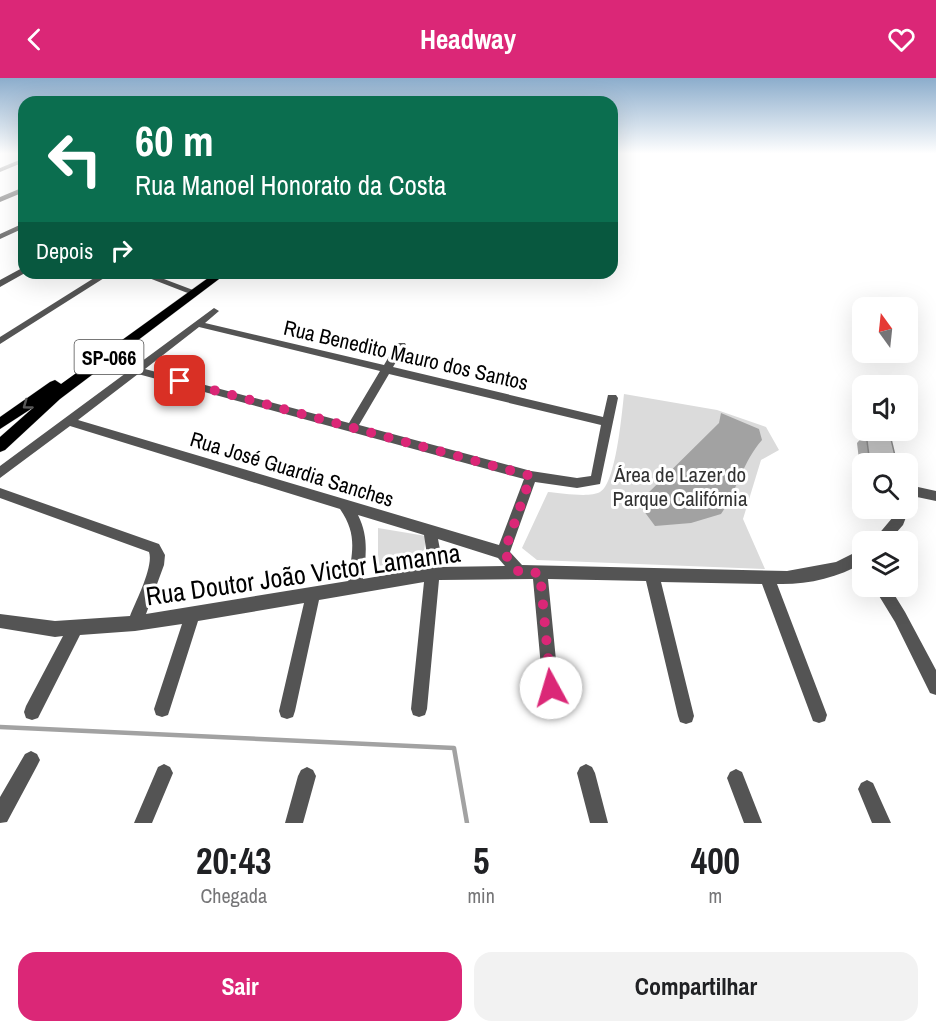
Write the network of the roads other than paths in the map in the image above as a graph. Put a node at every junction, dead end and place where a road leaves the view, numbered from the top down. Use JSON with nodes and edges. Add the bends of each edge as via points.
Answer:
{"nodes":[{"id":1,"x":18,"y":192,"type":"edge"},
{"id":2,"x":0,"y":200,"type":"edge"},
{"id":3,"x":0,"y":226,"type":"edge"},
{"id":4,"x":18,"y":228,"type":"edge"},
{"id":5,"x":13,"y":230,"type":"junction"},
{"id":6,"x":18,"y":232,"type":"edge"},
{"id":7,"x":0,"y":237,"type":"edge"},
{"id":8,"x":0,"y":271,"type":"edge"},
{"id":9,"x":18,"y":274,"type":"edge"},
{"id":10,"x":14,"y":276,"type":"junction"},
{"id":11,"x":98,"y":279,"type":"edge"},
{"id":12,"x":157,"y":279,"type":"edge"},
{"id":13,"x":203,"y":279,"type":"edge"},
{"id":14,"x":214,"y":279,"type":"edge"},
{"id":15,"x":0,"y":284,"type":"edge"},
{"id":16,"x":188,"y":290,"type":"junction"},
{"id":17,"x":214,"y":311,"type":"dead end"},
{"id":18,"x":198,"y":324,"type":"junction"},
{"id":19,"x":0,"y":341,"type":"edge"},
{"id":20,"x":401,"y":345,"type":"dead end"},
{"id":21,"x":136,"y":370,"type":"junction"},
{"id":22,"x":385,"y":370,"type":"junction"},
{"id":23,"x":612,"y":398,"type":"dead end"},
{"id":24,"x":3,"y":418,"type":"edge"},
{"id":25,"x":70,"y":422,"type":"junction"},
{"id":26,"x":606,"y":422,"type":"junction"},
{"id":27,"x":352,"y":427,"type":"junction"},
{"id":28,"x":0,"y":446,"type":"edge"},
{"id":29,"x":0,"y":473,"type":"edge"},
{"id":30,"x":531,"y":476,"type":"junction"},
{"id":31,"x":918,"y":492,"type":"edge"},
{"id":32,"x":0,"y":493,"type":"edge"},
{"id":33,"x":936,"y":496,"type":"edge"},
{"id":34,"x":345,"y":506,"type":"junction"},
{"id":35,"x":899,"y":519,"type":"edge"},
{"id":36,"x":430,"y":530,"type":"junction"},
{"id":37,"x":889,"y":531,"type":"edge"},
{"id":38,"x":504,"y":553,"type":"junction"},
{"id":39,"x":852,"y":563,"type":"edge"},
{"id":40,"x":519,"y":572,"type":"junction"},
{"id":41,"x":540,"y":573,"type":"junction"},
{"id":42,"x":432,"y":574,"type":"junction"},
{"id":43,"x":652,"y":575,"type":"junction"},
{"id":44,"x":767,"y":579,"type":"junction"},
{"id":45,"x":355,"y":587,"type":"junction"},
{"id":46,"x":313,"y":595,"type":"junction"},
{"id":47,"x":887,"y":597,"type":"edge"},
{"id":48,"x":192,"y":615,"type":"junction"},
{"id":49,"x":0,"y":621,"type":"edge"},
{"id":50,"x":135,"y":622,"type":"junction"},
{"id":51,"x":75,"y":628,"type":"junction"},
{"id":52,"x":936,"y":687,"type":"edge"},
{"id":53,"x":162,"y":709,"type":"dead end"},
{"id":54,"x":419,"y":709,"type":"dead end"},
{"id":55,"x":287,"y":711,"type":"dead end"},
{"id":56,"x":553,"y":711,"type":"dead end"},
{"id":57,"x":32,"y":712,"type":"dead end"},
{"id":58,"x":819,"y":715,"type":"dead end"},
{"id":59,"x":686,"y":716,"type":"dead end"},
{"id":60,"x":31,"y":760,"type":"dead end"},
{"id":61,"x":164,"y":772,"type":"dead end"},
{"id":62,"x":586,"y":773,"type":"dead end"},
{"id":63,"x":307,"y":776,"type":"dead end"},
{"id":64,"x":736,"y":778,"type":"dead end"},
{"id":65,"x":867,"y":789,"type":"dead end"},
{"id":66,"x":0,"y":815,"type":"edge"},
{"id":67,"x":143,"y":823,"type":"edge"},
{"id":68,"x":294,"y":823,"type":"edge"},
{"id":69,"x":599,"y":823,"type":"edge"},
{"id":70,"x":753,"y":823,"type":"edge"},
{"id":71,"x":882,"y":823,"type":"edge"}],
"edges":[{"from":1,"to":2,"type":"street"},
{"from":3,"to":5,"type":"street"},
{"from":4,"to":5,"type":"street"},
{"from":5,"to":6,"type":"street"},
{"from":5,"to":7,"type":"street"},
{"from":8,"to":10,"type":"street"},
{"from":9,"to":10,"type":"street"},
{"from":10,"to":15,"type":"street"},
{"from":11,"to":19,"type":"street"},
{"from":12,"to":16,"type":"street"},
{"from":13,"to":16,"type":"main road","number":"SP-066"},
{"from":14,"to":28,"type":"main road","number":"SP-066","via":[[55,396]]},
{"from":16,"to":24,"type":"main road","number":"SP-066","one_way":true},
{"from":17,"to":18,"type":"street"},
{"from":18,"to":21,"type":"street"},
{"from":18,"to":22,"type":"street","name":"Rua Benedito Mauro dos Santos"},
{"from":20,"to":22,"type":"street"},
{"from":21,"to":25,"type":"street"},
{"from":21,"to":27,"type":"street"},
{"from":22,"to":26,"type":"street","name":"Rua Benedito Mauro dos Santos"},
{"from":22,"to":27,"type":"street"},
{"from":23,"to":26,"type":"street"},
{"from":25,"to":29,"type":"street"},
{"from":25,"to":34,"type":"street","name":"Rua José Guardia Sanches"},
{"from":26,"to":30,"type":"street","via":[[596,480],[577,483]]},
{"from":27,"to":30,"type":"street"},
{"from":30,"to":38,"type":"street"},
{"from":31,"to":33,"type":"street"},
{"from":32,"to":50,"type":"street","via":[[154,548],[157,565]]},
{"from":34,"to":36,"type":"street","name":"Rua José Guardia Sanches"},
{"from":34,"to":45,"type":"street","via":[[356,519],[360,537]]},
{"from":35,"to":37,"type":"street"},
{"from":36,"to":38,"type":"street","name":"Rua José Guardia Sanches"},
{"from":36,"to":42,"type":"street","via":[[434,547]]},
{"from":38,"to":40,"type":"street"},
{"from":39,"to":44,"type":"street","name":"Rua Doutor João Victor Lamanna","via":[[816,574]]},
{"from":40,"to":41,"type":"street","name":"Rua Doutor João Victor Lamanna"},
{"from":40,"to":42,"type":"street","name":"Rua Doutor João Victor Lamanna"},
{"from":41,"to":43,"type":"street","name":"Rua Doutor João Victor Lamanna"},
{"from":41,"to":56,"type":"street"},
{"from":42,"to":45,"type":"street","name":"Rua Doutor João Victor Lamanna"},
{"from":42,"to":54,"type":"street"},
{"from":43,"to":44,"type":"street","name":"Rua Doutor João Victor Lamanna"},
{"from":43,"to":59,"type":"street"},
{"from":44,"to":58,"type":"street"},
{"from":45,"to":46,"type":"street","name":"Rua Doutor João Victor Lamanna"},
{"from":46,"to":48,"type":"street","name":"Rua Doutor João Victor Lamanna"},
{"from":46,"to":55,"type":"street"},
{"from":47,"to":52,"type":"street"},
{"from":48,"to":50,"type":"street","name":"Rua Doutor João Victor Lamanna"},
{"from":48,"to":53,"type":"street"},
{"from":49,"to":51,"type":"street","name":"Rua Doutor João Victor Lamanna","via":[[34,628]]},
{"from":50,"to":51,"type":"street","name":"Rua Doutor João Victor Lamanna"},
{"from":51,"to":57,"type":"street"},
{"from":60,"to":66,"type":"street"},
{"from":61,"to":67,"type":"street"},
{"from":62,"to":69,"type":"street"},
{"from":63,"to":68,"type":"street"},
{"from":64,"to":70,"type":"street"},
{"from":65,"to":71,"type":"street"}]}
